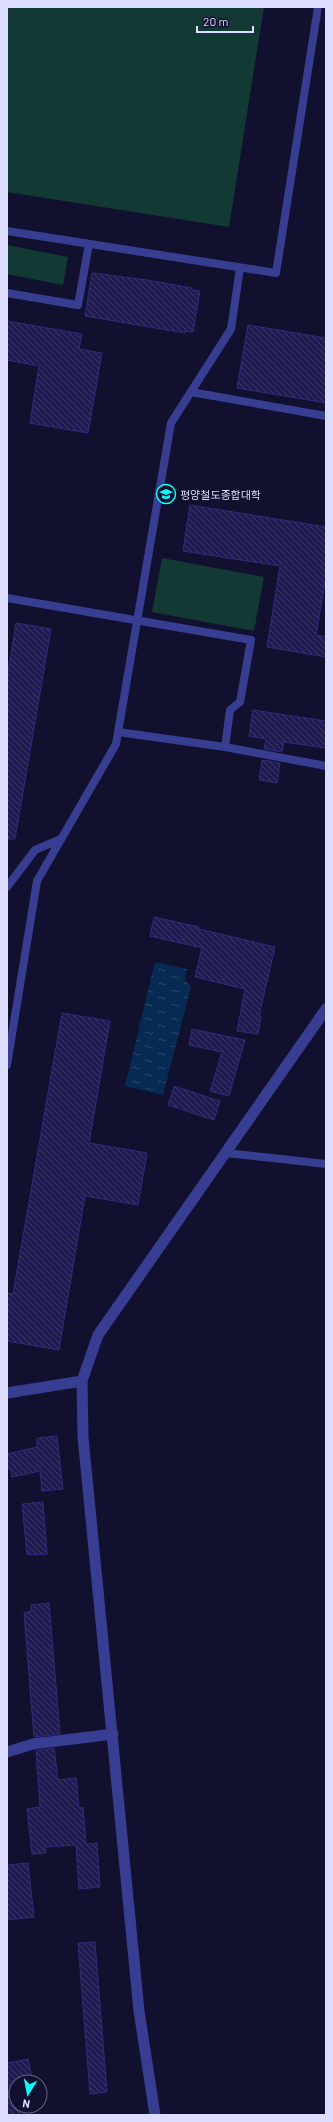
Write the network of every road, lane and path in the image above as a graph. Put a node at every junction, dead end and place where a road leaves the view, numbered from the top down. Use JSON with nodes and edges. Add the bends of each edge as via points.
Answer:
{"nodes":[{"id":1,"x":318,"y":7,"type":"edge"},
{"id":2,"x":7,"y":231,"type":"edge"},
{"id":3,"x":89,"y":244,"type":"junction"},
{"id":4,"x":240,"y":268,"type":"junction"},
{"id":5,"x":7,"y":293,"type":"edge"},
{"id":6,"x":191,"y":392,"type":"junction"},
{"id":7,"x":326,"y":416,"type":"edge"},
{"id":8,"x":7,"y":598,"type":"edge"},
{"id":9,"x":137,"y":620,"type":"junction"},
{"id":10,"x":118,"y":732,"type":"junction"},
{"id":11,"x":225,"y":747,"type":"junction"},
{"id":12,"x":326,"y":766,"type":"edge"},
{"id":13,"x":61,"y":839,"type":"junction"},
{"id":14,"x":7,"y":887,"type":"edge"},
{"id":15,"x":326,"y":1009,"type":"edge"},
{"id":16,"x":7,"y":1065,"type":"edge"},
{"id":17,"x":226,"y":1153,"type":"junction"},
{"id":18,"x":326,"y":1164,"type":"edge"},
{"id":19,"x":82,"y":1381,"type":"junction"},
{"id":20,"x":7,"y":1393,"type":"edge"},
{"id":21,"x":113,"y":1734,"type":"junction"},
{"id":22,"x":7,"y":1752,"type":"edge"},
{"id":23,"x":155,"y":2115,"type":"edge"}],
"edges":[{"from":1,"to":4,"type":"lane","via":[[276,273]]},
{"from":2,"to":3,"type":"lane"},
{"from":3,"to":4,"type":"lane"},
{"from":3,"to":5,"type":"lane","via":[[78,305]]},
{"from":4,"to":6,"type":"lane","via":[[231,329]]},
{"from":6,"to":7,"type":"lane"},
{"from":6,"to":9,"type":"lane","via":[[171,423]]},
{"from":8,"to":9,"type":"lane"},
{"from":9,"to":10,"type":"lane"},
{"from":9,"to":11,"type":"lane","via":[[251,640],[240,702],[230,710]]},
{"from":10,"to":11,"type":"lane"},
{"from":10,"to":13,"type":"lane","via":[[116,744]]},
{"from":11,"to":12,"type":"lane"},
{"from":13,"to":14,"type":"lane","via":[[35,850]]},
{"from":13,"to":16,"type":"lane","via":[[37,881]]},
{"from":15,"to":17,"type":"street"},
{"from":17,"to":18,"type":"lane"},
{"from":17,"to":19,"type":"street","via":[[98,1336]]},
{"from":19,"to":20,"type":"street"},
{"from":19,"to":21,"type":"street","via":[[83,1437]]},
{"from":21,"to":22,"type":"street","via":[[33,1744]]},
{"from":21,"to":23,"type":"street","via":[[139,2011]]}]}
